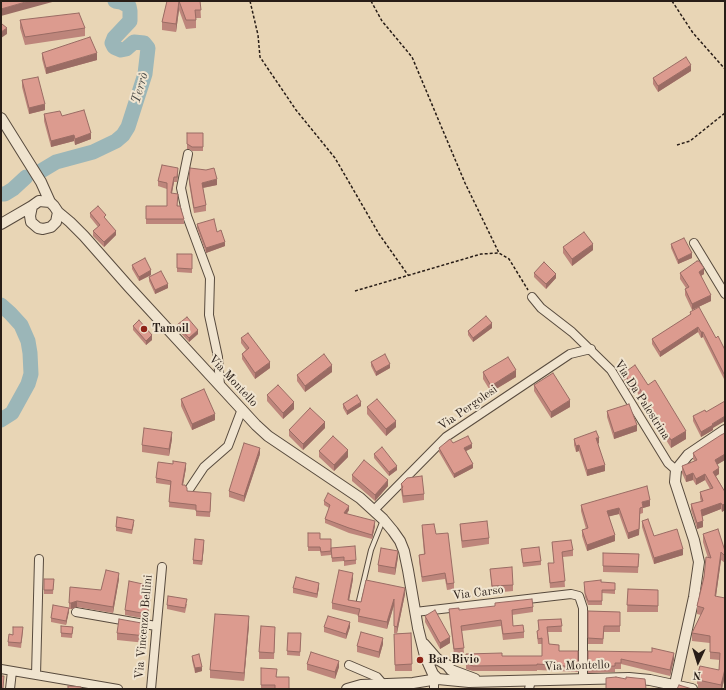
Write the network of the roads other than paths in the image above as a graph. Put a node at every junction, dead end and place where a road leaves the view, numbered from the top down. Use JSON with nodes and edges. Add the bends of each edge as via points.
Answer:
{"nodes":[{"id":1,"x":1,"y":118,"type":"edge"},
{"id":2,"x":188,"y":154,"type":"dead end"},
{"id":3,"x":41,"y":182,"type":"junction"},
{"id":4,"x":50,"y":202,"type":"junction"},
{"id":5,"x":34,"y":204,"type":"junction"},
{"id":6,"x":58,"y":212,"type":"junction"},
{"id":7,"x":4,"y":222,"type":"edge"},
{"id":8,"x":31,"y":222,"type":"junction"},
{"id":9,"x":54,"y":224,"type":"junction"},
{"id":10,"x":84,"y":236,"type":"junction"},
{"id":11,"x":694,"y":242,"type":"dead end"},
{"id":12,"x":725,"y":294,"type":"edge"},
{"id":13,"x":532,"y":297,"type":"road end"},
{"id":14,"x":591,"y":350,"type":"junction"},
{"id":15,"x":220,"y":386,"type":"junction"},
{"id":16,"x":242,"y":409,"type":"junction"},
{"id":17,"x":725,"y":430,"type":"edge"},
{"id":18,"x":676,"y":470,"type":"junction"},
{"id":19,"x":190,"y":488,"type":"dead end"},
{"id":20,"x":374,"y":510,"type":"junction"},
{"id":21,"x":384,"y":519,"type":"junction"},
{"id":22,"x":40,"y":559,"type":"dead end"},
{"id":23,"x":162,"y":567,"type":"dead end"},
{"id":24,"x":358,"y":605,"type":"edge"},
{"id":25,"x":76,"y":612,"type":"dead end"},
{"id":26,"x":415,"y":612,"type":"junction"},
{"id":27,"x":156,"y":626,"type":"junction"},
{"id":28,"x":422,"y":641,"type":"junction"},
{"id":29,"x":350,"y":665,"type":"dead end"},
{"id":30,"x":445,"y":665,"type":"junction"},
{"id":31,"x":1,"y":669,"type":"edge"},
{"id":32,"x":12,"y":671,"type":"junction"},
{"id":33,"x":36,"y":675,"type":"junction"},
{"id":34,"x":583,"y":679,"type":"junction"},
{"id":35,"x":436,"y":680,"type":"edge"},
{"id":36,"x":484,"y":681,"type":"junction"},
{"id":37,"x":383,"y":684,"type":"junction"},
{"id":38,"x":675,"y":684,"type":"junction"},
{"id":39,"x":530,"y":685,"type":"edge"},
{"id":40,"x":10,"y":689,"type":"edge"},
{"id":41,"x":118,"y":689,"type":"edge"},
{"id":42,"x":151,"y":689,"type":"edge"},
{"id":43,"x":347,"y":689,"type":"edge"},
{"id":44,"x":692,"y":689,"type":"edge"}],
"edges":[{"from":1,"to":3,"type":"street","name":"Via Montello"},
{"from":2,"to":15,"type":"street","via":[[181,188],[186,216],[210,278],[209,315],[218,357]]},
{"from":3,"to":4,"type":"street","name":"Via Montello"},
{"from":3,"to":5,"type":"street","via":[[40,192]]},
{"from":4,"to":5,"type":"street"},
{"from":4,"to":6,"type":"street","name":"Via Montello"},
{"from":5,"to":7,"type":"street"},
{"from":5,"to":8,"type":"street"},
{"from":6,"to":9,"type":"street"},
{"from":6,"to":10,"type":"street","name":"Via Montello"},
{"from":7,"to":8,"type":"street"},
{"from":8,"to":9,"type":"street","via":[[34,226],[43,228]]},
{"from":9,"to":10,"type":"street","name":"Via Montello","via":[[67,226]]},
{"from":10,"to":15,"type":"street","name":"Via Montello"},
{"from":11,"to":12,"type":"street"},
{"from":13,"to":14,"type":"street","name":"Via Da Palestrina","via":[[541,308]]},
{"from":14,"to":18,"type":"street","name":"Via Da Palestrina","via":[[612,370],[668,463]]},
{"from":14,"to":20,"type":"street","name":"Via Pergolesi","via":[[570,354],[446,437]]},
{"from":15,"to":16,"type":"street","name":"Via Montello"},
{"from":16,"to":19,"type":"street","via":[[228,446],[204,467]]},
{"from":16,"to":20,"type":"street","name":"Via Montello","via":[[268,436]]},
{"from":17,"to":18,"type":"street","via":[[688,455]]},
{"from":18,"to":38,"type":"street","via":[[675,482],[699,562]]},
{"from":20,"to":21,"type":"street","name":"Via Montello"},
{"from":21,"to":24,"type":"lane","via":[[371,550]]},
{"from":21,"to":26,"type":"street","name":"Via Montello","via":[[404,551]]},
{"from":22,"to":33,"type":"street"},
{"from":23,"to":27,"type":"street","name":"Via Vincenzo Bellini"},
{"from":25,"to":27,"type":"street"},
{"from":26,"to":28,"type":"street","name":"Via Montello"},
{"from":26,"to":34,"type":"street","name":"Via Carso","via":[[571,594],[579,596],[583,608]]},
{"from":27,"to":42,"type":"street","name":"Via Vincenzo Bellini"},
{"from":28,"to":30,"type":"street","name":"Via Montello"},
{"from":28,"to":35,"type":"street","name":"Via Montello","via":[[425,656]]},
{"from":29,"to":37,"type":"street","via":[[377,677]]},
{"from":30,"to":35,"type":"street","via":[[448,676]]},
{"from":30,"to":35,"type":"street","via":[[435,665]]},
{"from":30,"to":36,"type":"street","name":"Via Montello","via":[[463,675]]},
{"from":31,"to":32,"type":"street"},
{"from":32,"to":33,"type":"street"},
{"from":32,"to":40,"type":"street"},
{"from":33,"to":41,"type":"street"},
{"from":34,"to":38,"type":"street","name":"Via Montello","via":[[629,678]]},
{"from":34,"to":39,"type":"street","name":"Via Montello"},
{"from":35,"to":36,"type":"street","name":"Via Montello"},
{"from":35,"to":37,"type":"street"},
{"from":36,"to":39,"type":"street","name":"Via Montello"},
{"from":37,"to":43,"type":"street","via":[[361,685]]},
{"from":38,"to":44,"type":"street","name":"Via Montello"}]}
